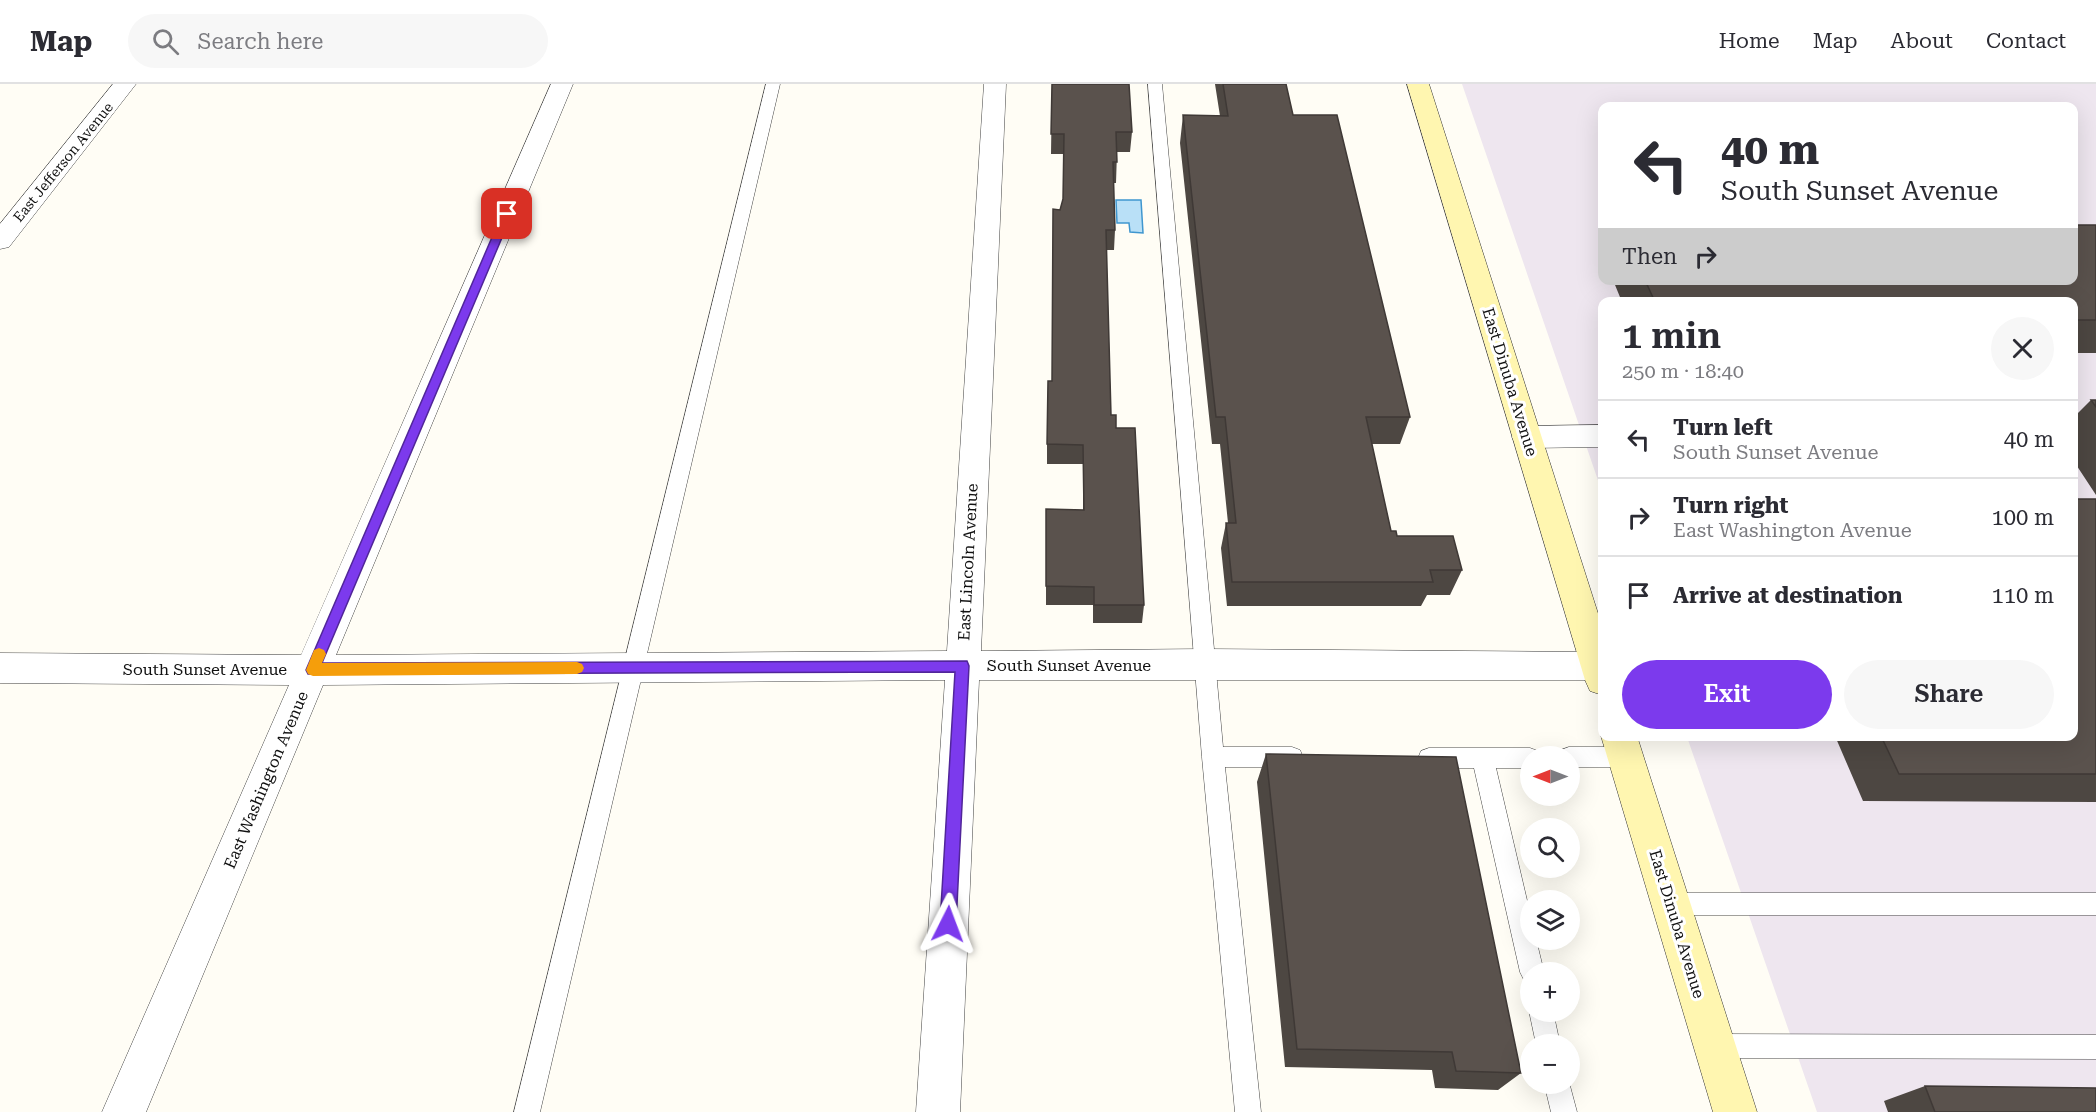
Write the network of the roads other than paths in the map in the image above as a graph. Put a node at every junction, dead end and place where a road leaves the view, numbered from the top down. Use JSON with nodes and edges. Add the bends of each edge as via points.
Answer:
{"nodes":[{"id":1,"x":125,"y":84,"type":"edge"},
{"id":2,"x":562,"y":84,"type":"edge"},
{"id":3,"x":773,"y":84,"type":"edge"},
{"id":4,"x":995,"y":84,"type":"edge"},
{"id":5,"x":1155,"y":84,"type":"edge"},
{"id":6,"x":1418,"y":84,"type":"edge"},
{"id":7,"x":0,"y":241,"type":"edge"},
{"id":8,"x":1598,"y":436,"type":"edge"},
{"id":9,"x":1527,"y":437,"type":"junction"},
{"id":10,"x":1205,"y":664,"type":"junction"},
{"id":11,"x":962,"y":666,"type":"junction"},
{"id":12,"x":1598,"y":667,"type":"edge"},
{"id":13,"x":0,"y":668,"type":"edge"},
{"id":14,"x":634,"y":668,"type":"junction"},
{"id":15,"x":313,"y":670,"type":"junction"},
{"id":16,"x":1598,"y":673,"type":"edge"},
{"id":17,"x":1622,"y":747,"type":"edge"},
{"id":18,"x":1580,"y":756,"type":"edge"},
{"id":19,"x":1213,"y":757,"type":"junction"},
{"id":20,"x":1318,"y":757,"type":"edge"},
{"id":21,"x":1413,"y":758,"type":"edge"},
{"id":22,"x":1483,"y":758,"type":"junction"},
{"id":23,"x":1520,"y":758,"type":"edge"},
{"id":24,"x":1672,"y":904,"type":"junction"},
{"id":25,"x":2096,"y":904,"type":"edge"},
{"id":26,"x":1530,"y":962,"type":"edge"},
{"id":27,"x":1714,"y":1046,"type":"junction"},
{"id":28,"x":2096,"y":1047,"type":"edge"},
{"id":29,"x":1560,"y":1094,"type":"edge"},
{"id":30,"x":124,"y":1112,"type":"edge"},
{"id":31,"x":527,"y":1112,"type":"edge"},
{"id":32,"x":938,"y":1112,"type":"edge"},
{"id":33,"x":1248,"y":1112,"type":"edge"},
{"id":34,"x":1564,"y":1112,"type":"edge"},
{"id":35,"x":1735,"y":1112,"type":"edge"}],
"edges":[{"from":1,"to":7,"type":"street","name":"East Jefferson Avenue"},
{"from":2,"to":15,"type":"street","name":"East Washington Avenue"},
{"from":3,"to":14,"type":"lane"},
{"from":4,"to":11,"type":"street","name":"East Lincoln Avenue"},
{"from":5,"to":10,"type":"lane"},
{"from":6,"to":9,"type":"street","name":"East Dinuba Avenue"},
{"from":8,"to":9,"type":"street"},
{"from":9,"to":12,"type":"street","name":"East Dinuba Avenue"},
{"from":10,"to":11,"type":"street","name":"South Sunset Avenue"},
{"from":10,"to":16,"type":"street","name":"South Sunset Avenue"},
{"from":10,"to":19,"type":"lane"},
{"from":11,"to":14,"type":"street","name":"South Sunset Avenue"},
{"from":11,"to":32,"type":"street","name":"East Lincoln Avenue"},
{"from":13,"to":15,"type":"street","name":"South Sunset Avenue"},
{"from":14,"to":15,"type":"street","name":"South Sunset Avenue"},
{"from":14,"to":31,"type":"lane"},
{"from":15,"to":30,"type":"street","name":"East Washington Avenue"},
{"from":17,"to":18,"type":"lane"},
{"from":17,"to":24,"type":"street","name":"East Dinuba Avenue"},
{"from":19,"to":20,"type":"lane"},
{"from":19,"to":33,"type":"lane"},
{"from":21,"to":22,"type":"lane"},
{"from":22,"to":23,"type":"lane"},
{"from":22,"to":26,"type":"lane"},
{"from":24,"to":25,"type":"lane"},
{"from":24,"to":27,"type":"street","name":"East Dinuba Avenue"},
{"from":27,"to":28,"type":"lane"},
{"from":27,"to":35,"type":"street","name":"East Dinuba Avenue"},
{"from":29,"to":34,"type":"lane"}]}
